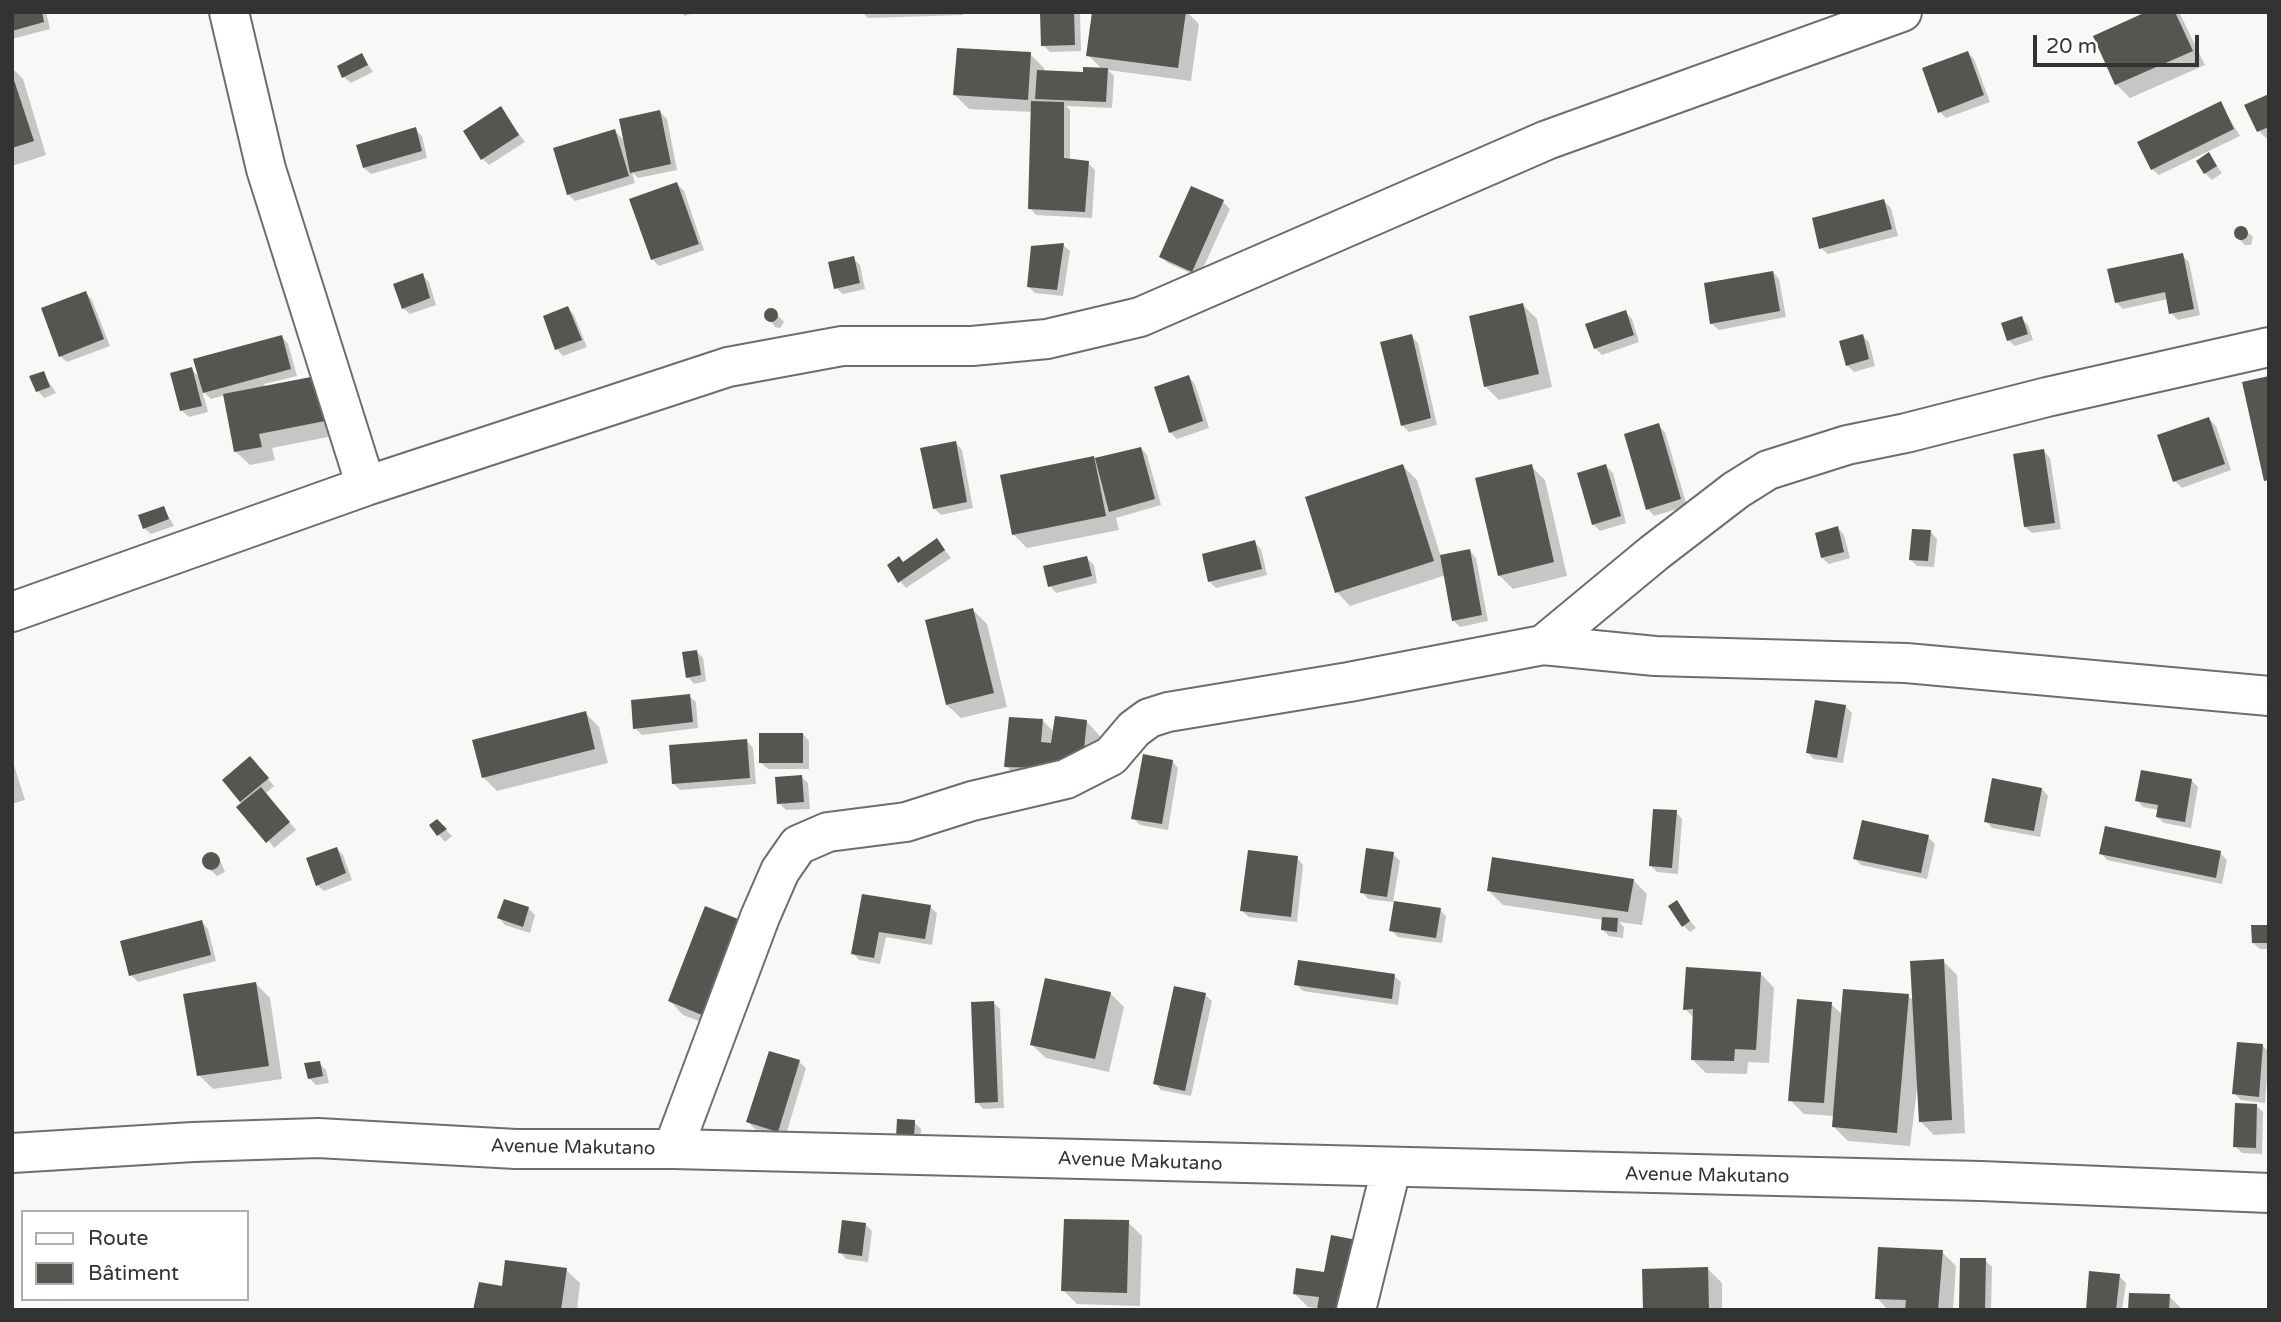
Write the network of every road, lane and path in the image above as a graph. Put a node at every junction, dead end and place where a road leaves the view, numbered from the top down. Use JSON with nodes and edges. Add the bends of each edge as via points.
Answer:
{"nodes":[{"id":1,"x":229,"y":12,"type":"edge"},
{"id":2,"x":1902,"y":12,"type":"edge"},
{"id":3,"x":2269,"y":347,"type":"edge"},
{"id":4,"x":366,"y":486,"type":"junction"},
{"id":5,"x":12,"y":612,"type":"edge"},
{"id":6,"x":1543,"y":645,"type":"junction"},
{"id":7,"x":2269,"y":696,"type":"edge"},
{"id":8,"x":673,"y":1149,"type":"junction"},
{"id":9,"x":12,"y":1153,"type":"edge"},
{"id":10,"x":1391,"y":1169,"type":"junction"},
{"id":11,"x":2269,"y":1193,"type":"edge"},
{"id":12,"x":1356,"y":1310,"type":"edge"}],
"edges":[{"from":1,"to":4,"type":"street","via":[[266,169]]},
{"from":2,"to":4,"type":"street","via":[[1547,140],[1140,317],[1047,339],[972,346],[842,346],[728,367]]},
{"from":3,"to":6,"type":"street","via":[[1847,444],[1768,470],[1654,553]]},
{"from":4,"to":5,"type":"street"},
{"from":6,"to":7,"type":"street","via":[[1655,656],[1906,663]]},
{"from":6,"to":8,"type":"street","via":[[1168,712],[1134,729],[1111,756],[1066,779],[906,822],[828,832],[798,845],[780,871],[760,917]]},
{"from":8,"to":9,"type":"street","name":"Avenue Makutano","via":[[516,1149],[318,1138]]},
{"from":8,"to":10,"type":"street","name":"Avenue Makutano"},
{"from":10,"to":11,"type":"street","name":"Avenue Makutano","via":[[1981,1181]]},
{"from":10,"to":12,"type":"street"}]}
